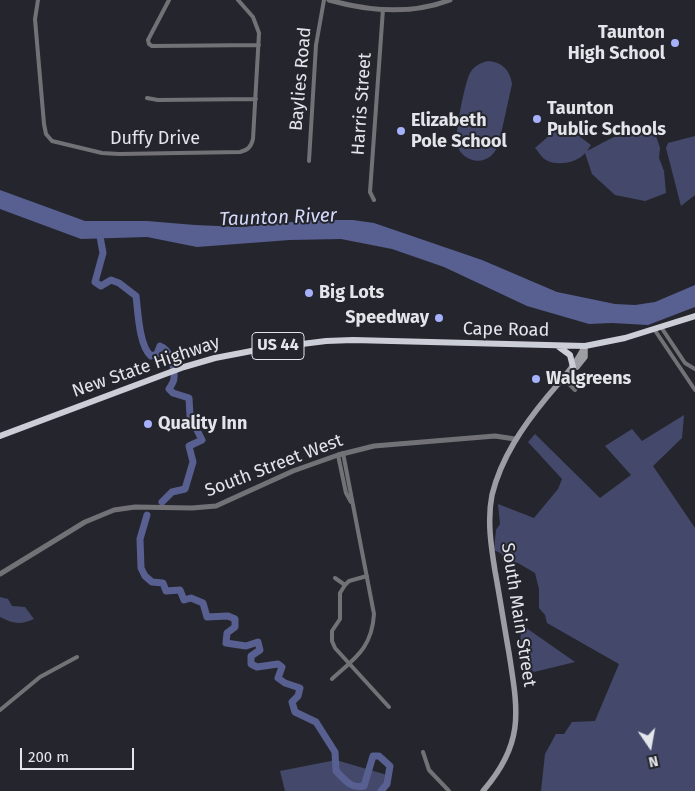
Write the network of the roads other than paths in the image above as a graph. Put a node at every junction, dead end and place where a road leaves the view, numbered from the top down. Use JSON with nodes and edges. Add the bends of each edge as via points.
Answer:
{"nodes":[{"id":1,"x":38,"y":0,"type":"edge"},
{"id":2,"x":170,"y":0,"type":"edge"},
{"id":3,"x":324,"y":0,"type":"edge"},
{"id":4,"x":329,"y":0,"type":"edge"},
{"id":5,"x":450,"y":0,"type":"edge"},
{"id":6,"x":240,"y":1,"type":"edge"},
{"id":7,"x":383,"y":9,"type":"junction"},
{"id":8,"x":259,"y":45,"type":"junction"},
{"id":9,"x":147,"y":98,"type":"dead end"},
{"id":10,"x":256,"y":99,"type":"junction"},
{"id":11,"x":309,"y":161,"type":"dead end"},
{"id":12,"x":374,"y":200,"type":"dead end"},
{"id":13,"x":695,"y":316,"type":"edge"},
{"id":14,"x":657,"y":328,"type":"junction"},
{"id":15,"x":426,"y":343,"type":"joint"},
{"id":16,"x":553,"y":346,"type":"junction"},
{"id":17,"x":585,"y":346,"type":"junction"},
{"id":18,"x":573,"y":367,"type":"junction"},
{"id":19,"x":695,"y":369,"type":"edge"},
{"id":20,"x":565,"y":380,"type":"junction"},
{"id":21,"x":575,"y":390,"type":"dead end"},
{"id":22,"x":695,"y":390,"type":"edge"},
{"id":23,"x":552,"y":392,"type":"junction"},
{"id":24,"x":0,"y":436,"type":"edge"},
{"id":25,"x":515,"y":439,"type":"junction"},
{"id":26,"x":340,"y":454,"type":"junction"},
{"id":27,"x":0,"y":574,"type":"edge"},
{"id":28,"x":367,"y":576,"type":"junction"},
{"id":29,"x":336,"y":578,"type":"dead end"},
{"id":30,"x":345,"y":585,"type":"junction"},
{"id":31,"x":77,"y":657,"type":"dead end"},
{"id":32,"x":349,"y":663,"type":"junction"},
{"id":33,"x":332,"y":679,"type":"dead end"},
{"id":34,"x":389,"y":707,"type":"dead end"},
{"id":35,"x":0,"y":710,"type":"edge"},
{"id":36,"x":423,"y":752,"type":"dead end"},
{"id":37,"x":449,"y":791,"type":"edge"},
{"id":38,"x":483,"y":791,"type":"edge"}],
"edges":[{"from":1,"to":10,"type":"street","name":"Duffy Drive","via":[[36,19],[44,124],[52,142],[109,154],[245,151],[253,139]]},
{"from":2,"to":8,"type":"street","via":[[150,35],[149,44]]},
{"from":3,"to":11,"type":"street","name":"Baylies Road","via":[[316,45]]},
{"from":4,"to":7,"type":"street"},
{"from":5,"to":7,"type":"street","via":[[420,8]]},
{"from":6,"to":8,"type":"street","name":"Duffy Drive","via":[[257,24]]},
{"from":7,"to":12,"type":"street","name":"Harris Street","via":[[370,192]]},
{"from":8,"to":10,"type":"street","name":"Duffy Drive"},
{"from":9,"to":10,"type":"street"},
{"from":13,"to":14,"type":"highway","number":"US 44"},
{"from":14,"to":17,"type":"highway","number":"US 44"},
{"from":14,"to":19,"type":"street","via":[[684,362]]},
{"from":14,"to":22,"type":"street"},
{"from":15,"to":16,"type":"highway","name":"Cape Road","number":"US 44"},
{"from":15,"to":24,"type":"highway","name":"New State Highway","number":"US 44","via":[[353,340],[285,345],[228,355],[167,372]]},
{"from":16,"to":17,"type":"highway","name":"Cape Road","number":"US 44"},
{"from":16,"to":18,"type":"highway","via":[[568,352]]},
{"from":17,"to":18,"type":"main road"},
{"from":17,"to":20,"type":"main road","via":[[585,357]]},
{"from":18,"to":23,"type":"main road"},
{"from":20,"to":21,"type":"street"},
{"from":20,"to":23,"type":"main road"},
{"from":23,"to":25,"type":"main road","name":"South Main Street"},
{"from":25,"to":26,"type":"street","name":"South Street West","via":[[495,436],[396,444]]},
{"from":25,"to":38,"type":"main road","name":"South Main Street","via":[[494,488],[490,528],[515,688],[516,720],[505,760]]},
{"from":26,"to":27,"type":"street","name":"South Street West","via":[[281,476],[216,506],[131,507],[101,514]]},
{"from":26,"to":28,"type":"street","via":[[346,493],[352,504]]},
{"from":28,"to":30,"type":"street"},
{"from":28,"to":32,"type":"street","via":[[374,612],[371,632],[363,648]]},
{"from":29,"to":30,"type":"street"},
{"from":30,"to":32,"type":"street","via":[[339,598],[340,619],[331,636],[335,648]]},
{"from":31,"to":35,"type":"street","via":[[40,677]]},
{"from":32,"to":33,"type":"street"},
{"from":32,"to":34,"type":"street"},
{"from":36,"to":37,"type":"street","via":[[429,770]]}]}
